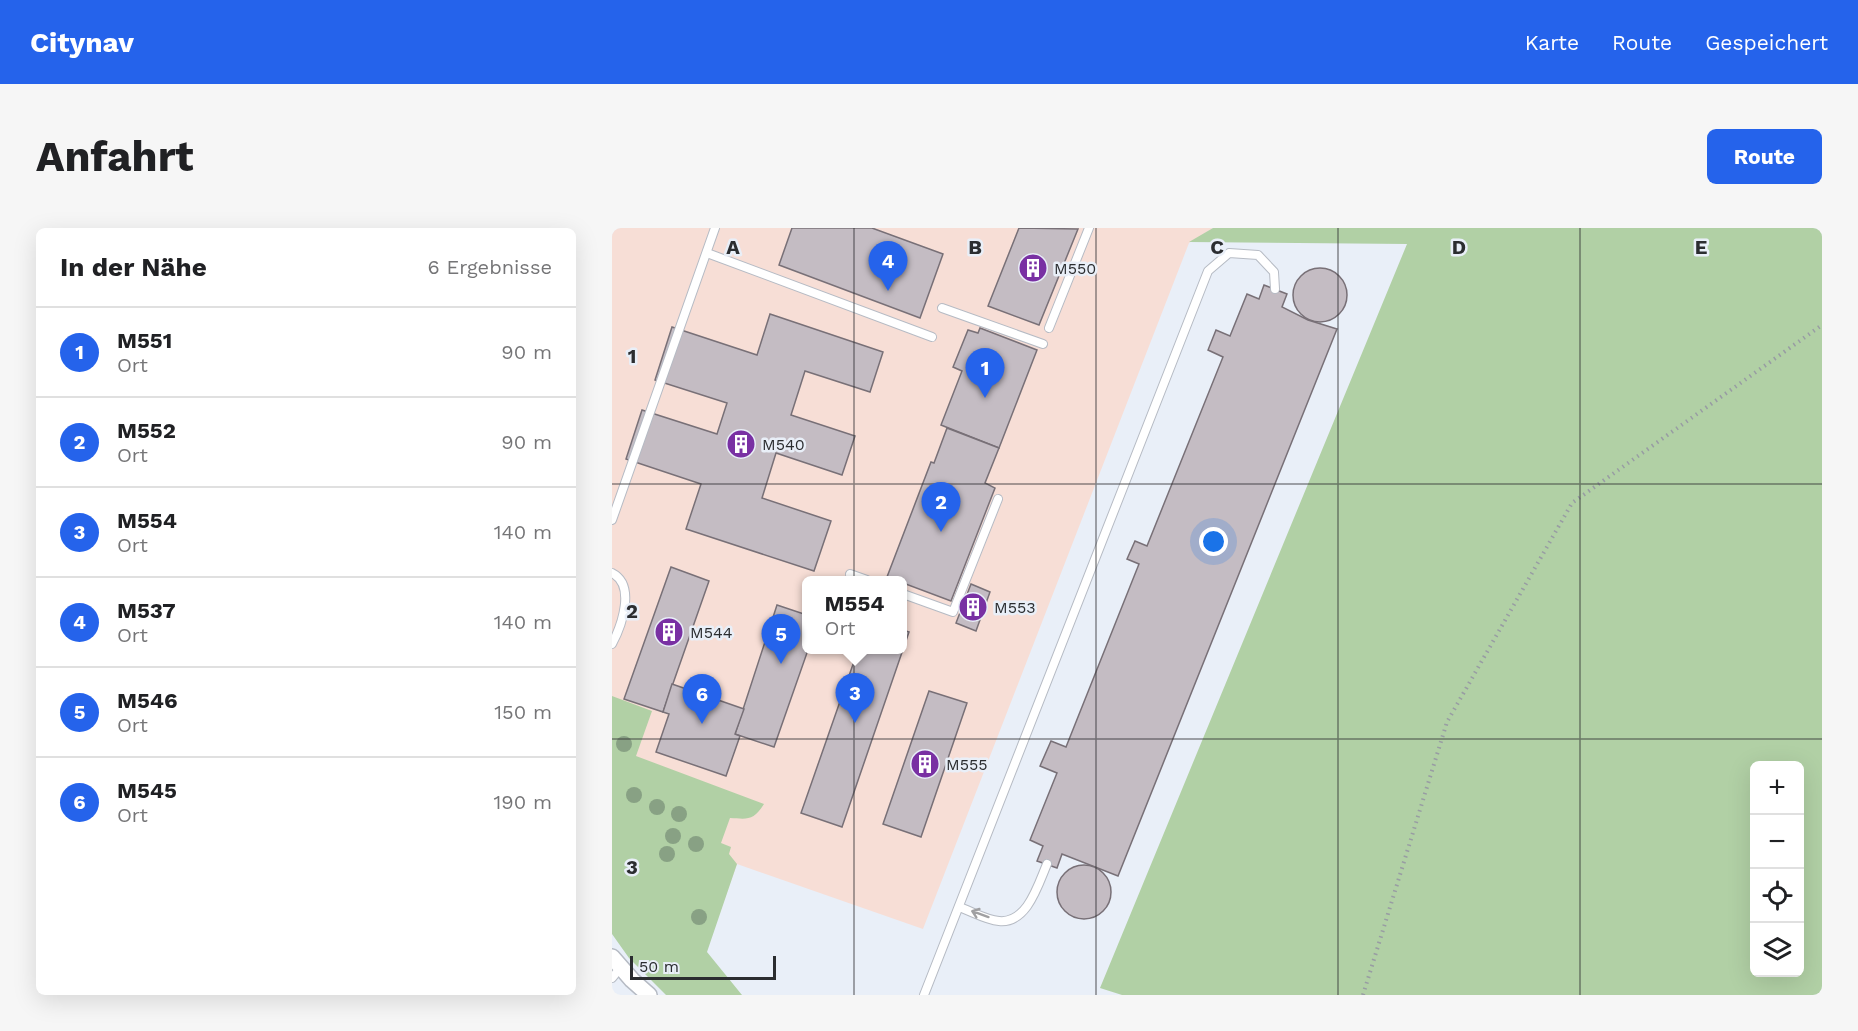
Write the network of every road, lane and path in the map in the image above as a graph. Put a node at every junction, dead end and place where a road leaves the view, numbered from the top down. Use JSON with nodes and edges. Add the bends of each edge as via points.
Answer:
{"nodes":[{"id":1,"x":715,"y":228,"type":"edge"},
{"id":2,"x":1089,"y":228,"type":"edge"},
{"id":3,"x":707,"y":253,"type":"junction"},
{"id":4,"x":1275,"y":289,"type":"dead end"},
{"id":5,"x":942,"y":308,"type":"dead end"},
{"id":6,"x":1822,"y":325,"type":"edge"},
{"id":7,"x":1049,"y":328,"type":"dead end"},
{"id":8,"x":932,"y":337,"type":"dead end"},
{"id":9,"x":1043,"y":344,"type":"dead end"},
{"id":10,"x":998,"y":499,"type":"dead end"},
{"id":11,"x":612,"y":520,"type":"edge"},
{"id":12,"x":612,"y":573,"type":"edge"},
{"id":13,"x":850,"y":574,"type":"dead end"},
{"id":14,"x":856,"y":576,"type":"edge"},
{"id":15,"x":907,"y":595,"type":"edge"},
{"id":16,"x":612,"y":644,"type":"edge"},
{"id":17,"x":1047,"y":864,"type":"dead end"},
{"id":18,"x":959,"y":907,"type":"junction"},
{"id":19,"x":615,"y":967,"type":"edge"},
{"id":20,"x":650,"y":995,"type":"edge"},
{"id":21,"x":924,"y":995,"type":"edge"},
{"id":22,"x":1363,"y":995,"type":"edge"}],
"edges":[{"from":1,"to":3,"type":"lane"},
{"from":2,"to":7,"type":"lane"},
{"from":3,"to":8,"type":"lane"},
{"from":3,"to":11,"type":"lane"},
{"from":4,"to":18,"type":"lane","via":[[1274,272],[1258,255],[1229,254],[1208,271]]},
{"from":5,"to":9,"type":"lane"},
{"from":6,"to":22,"type":"path","via":[[1572,503],[1447,722]]},
{"from":10,"to":15,"type":"lane","via":[[953,612]]},
{"from":12,"to":16,"type":"lane","via":[[625,588],[624,608]]},
{"from":13,"to":14,"type":"lane"},
{"from":17,"to":18,"type":"lane","one_way":true,"via":[[1035,893],[1019,916],[1000,922]]},
{"from":18,"to":21,"type":"lane"},
{"from":19,"to":20,"type":"street"}]}
